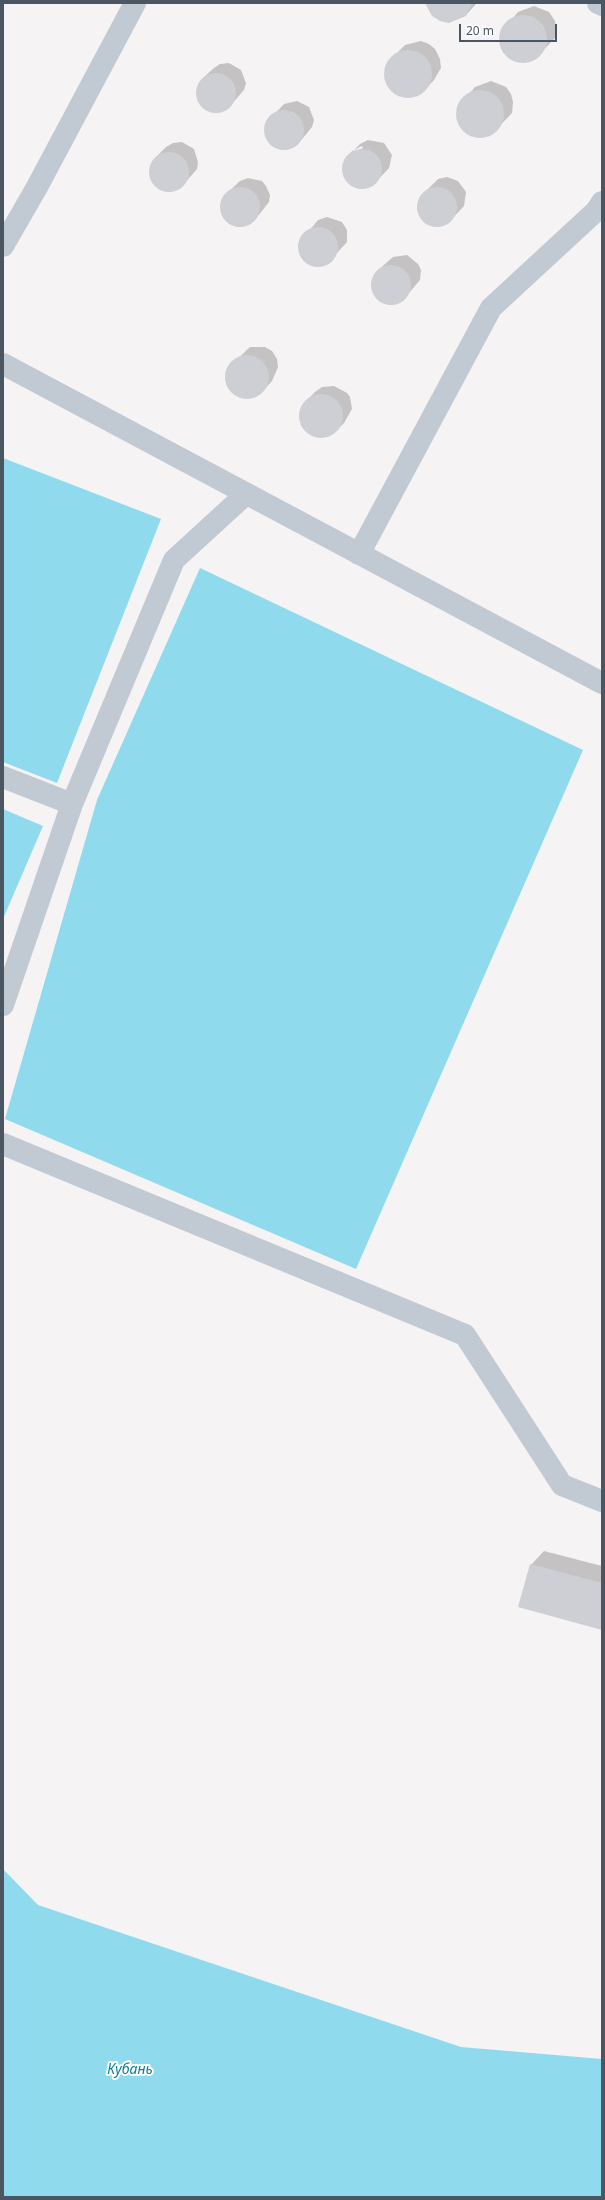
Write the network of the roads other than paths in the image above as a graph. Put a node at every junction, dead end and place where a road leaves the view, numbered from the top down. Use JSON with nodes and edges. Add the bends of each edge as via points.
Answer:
{"nodes":[{"id":1,"x":135,"y":3,"type":"edge"},
{"id":2,"x":598,"y":3,"type":"edge"},
{"id":3,"x":602,"y":5,"type":"edge"},
{"id":4,"x":602,"y":202,"type":"edge"},
{"id":5,"x":3,"y":246,"type":"edge"},
{"id":6,"x":3,"y":364,"type":"edge"},
{"id":7,"x":246,"y":494,"type":"junction"},
{"id":8,"x":359,"y":554,"type":"junction"},
{"id":9,"x":602,"y":683,"type":"edge"},
{"id":10,"x":3,"y":777,"type":"edge"},
{"id":11,"x":72,"y":804,"type":"junction"},
{"id":12,"x":3,"y":1005,"type":"edge"},
{"id":13,"x":3,"y":1144,"type":"edge"},
{"id":14,"x":602,"y":1501,"type":"edge"}],
"edges":[{"from":1,"to":5,"type":"lane"},
{"from":2,"to":3,"type":"lane"},
{"from":4,"to":8,"type":"lane","via":[[596,211],[491,308]]},
{"from":6,"to":7,"type":"lane"},
{"from":7,"to":8,"type":"lane"},
{"from":7,"to":11,"type":"lane","via":[[174,560]]},
{"from":8,"to":9,"type":"lane"},
{"from":10,"to":11,"type":"lane"},
{"from":11,"to":12,"type":"lane"},
{"from":13,"to":14,"type":"lane","via":[[465,1335],[562,1485]]}]}
